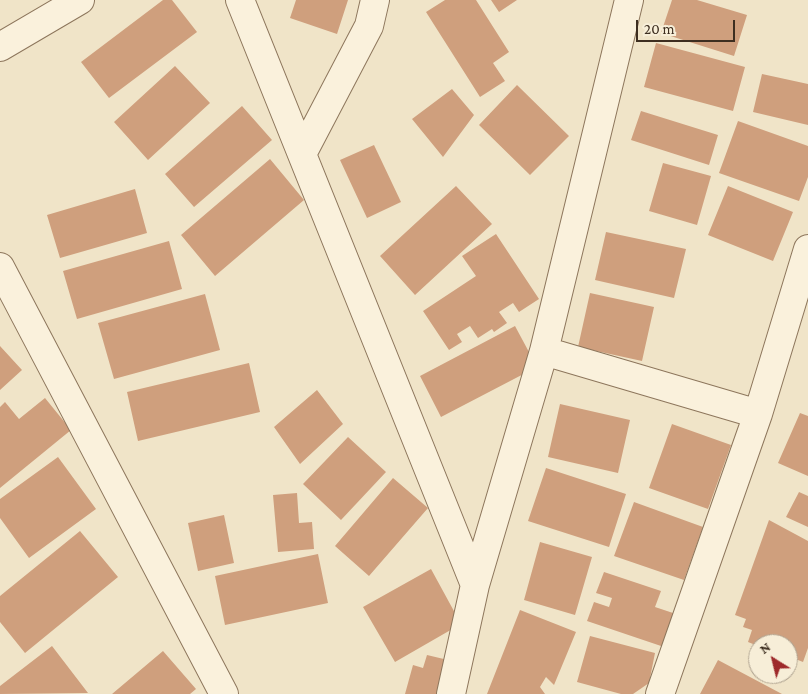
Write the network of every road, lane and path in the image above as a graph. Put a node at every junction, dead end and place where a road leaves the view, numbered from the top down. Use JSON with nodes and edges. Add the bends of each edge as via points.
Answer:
{"nodes":[{"id":1,"x":80,"y":0,"type":"edge"},
{"id":2,"x":240,"y":0,"type":"edge"},
{"id":3,"x":375,"y":0,"type":"edge"},
{"id":4,"x":629,"y":0,"type":"edge"},
{"id":5,"x":0,"y":47,"type":"edge"},
{"id":6,"x":302,"y":154,"type":"junction"},
{"id":7,"x":808,"y":249,"type":"edge"},
{"id":8,"x":0,"y":267,"type":"edge"},
{"id":9,"x":544,"y":351,"type":"junction"},
{"id":10,"x":758,"y":414,"type":"junction"},
{"id":11,"x":475,"y":584,"type":"junction"},
{"id":12,"x":224,"y":694,"type":"edge"},
{"id":13,"x":451,"y":694,"type":"edge"},
{"id":14,"x":660,"y":694,"type":"edge"}],
"edges":[{"from":1,"to":5,"type":"street"},
{"from":2,"to":6,"type":"street"},
{"from":3,"to":6,"type":"street","via":[[369,26]]},
{"from":4,"to":9,"type":"street"},
{"from":6,"to":11,"type":"street"},
{"from":7,"to":10,"type":"street"},
{"from":8,"to":12,"type":"street"},
{"from":9,"to":10,"type":"street"},
{"from":9,"to":11,"type":"street"},
{"from":10,"to":14,"type":"street"},
{"from":11,"to":13,"type":"street"}]}
